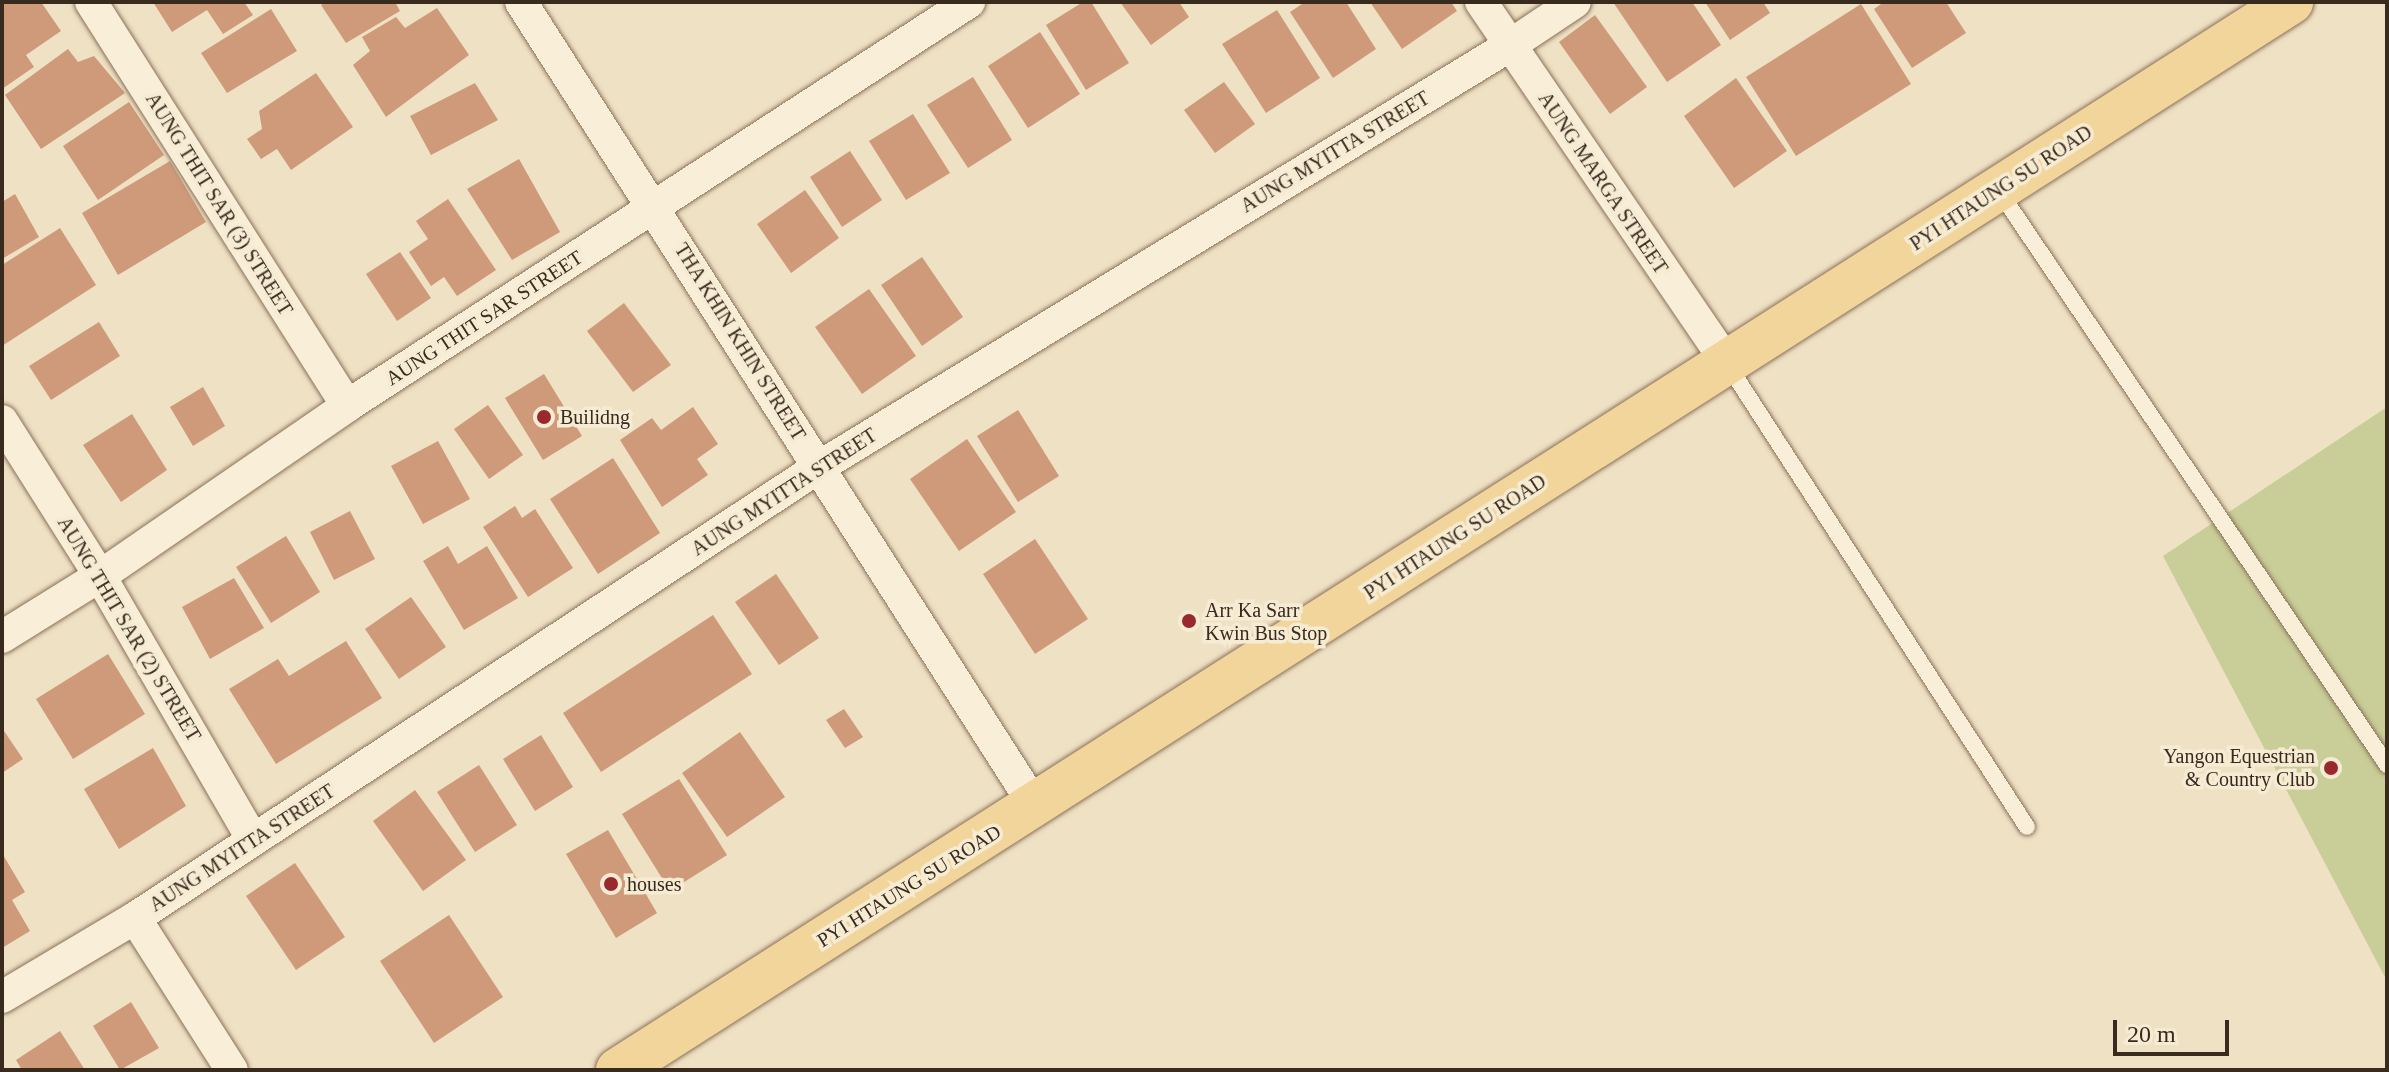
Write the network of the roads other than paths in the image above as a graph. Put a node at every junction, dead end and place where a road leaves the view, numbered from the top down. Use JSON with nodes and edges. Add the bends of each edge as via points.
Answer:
{"nodes":[{"id":1,"x":91,"y":2,"type":"edge"},
{"id":2,"x":521,"y":2,"type":"edge"},
{"id":3,"x":969,"y":2,"type":"edge"},
{"id":4,"x":1481,"y":2,"type":"edge"},
{"id":5,"x":1575,"y":2,"type":"edge"},
{"id":6,"x":2291,"y":2,"type":"edge"},
{"id":7,"x":1509,"y":46,"type":"junction"},
{"id":8,"x":1998,"y":190,"type":"junction"},
{"id":9,"x":655,"y":208,"type":"junction"},
{"id":10,"x":1727,"y":363,"type":"junction"},
{"id":11,"x":347,"y":406,"type":"junction"},
{"id":12,"x":2,"y":421,"type":"edge"},
{"id":13,"x":819,"y":467,"type":"junction"},
{"id":14,"x":100,"y":576,"type":"junction"},
{"id":15,"x":2,"y":637,"type":"edge"},
{"id":16,"x":2387,"y":765,"type":"edge"},
{"id":17,"x":1035,"y":806,"type":"junction"},
{"id":18,"x":2027,"y":827,"type":"dead end"},
{"id":19,"x":253,"y":840,"type":"junction"},
{"id":20,"x":135,"y":918,"type":"junction"},
{"id":21,"x":2,"y":997,"type":"edge"},
{"id":22,"x":232,"y":1070,"type":"edge"},
{"id":23,"x":618,"y":1070,"type":"edge"}],
"edges":[{"from":1,"to":11,"type":"street","name":"AUNG THIT SAR (3) STREET"},
{"from":2,"to":9,"type":"street","name":"THA KHIN KHIN STREET"},
{"from":3,"to":9,"type":"street","name":"AUNG THIT SAR STREET"},
{"from":4,"to":7,"type":"street","name":"AUNG MARGA STREET"},
{"from":5,"to":7,"type":"street","name":"AUNG MYITTA STREET"},
{"from":6,"to":8,"type":"main road","name":"PYI HTAUNG SU ROAD"},
{"from":7,"to":10,"type":"street","name":"AUNG MARGA STREET"},
{"from":7,"to":13,"type":"street","name":"AUNG MYITTA STREET"},
{"from":8,"to":10,"type":"main road","name":"PYI HTAUNG SU ROAD"},
{"from":8,"to":16,"type":"lane"},
{"from":9,"to":11,"type":"street","name":"AUNG THIT SAR STREET"},
{"from":9,"to":13,"type":"street","name":"THA KHIN KHIN STREET"},
{"from":10,"to":17,"type":"main road","name":"PYI HTAUNG SU ROAD"},
{"from":10,"to":18,"type":"lane"},
{"from":11,"to":14,"type":"street","name":"AUNG THIT SAR STREET"},
{"from":12,"to":14,"type":"street","name":"AUNG THIT SAR (2) STREET"},
{"from":13,"to":17,"type":"street","name":"THA KHIN KHIN STREET"},
{"from":13,"to":19,"type":"street","name":"AUNG MYITTA STREET"},
{"from":14,"to":15,"type":"street","name":"AUNG THIT SAR STREET"},
{"from":14,"to":19,"type":"street","name":"AUNG THIT SAR (2) STREET"},
{"from":17,"to":23,"type":"main road","name":"PYI HTAUNG SU ROAD"},
{"from":19,"to":20,"type":"street","name":"AUNG MYITTA STREET"},
{"from":20,"to":21,"type":"street","name":"AUNG MYITTA STREET"},
{"from":20,"to":22,"type":"street"}]}
